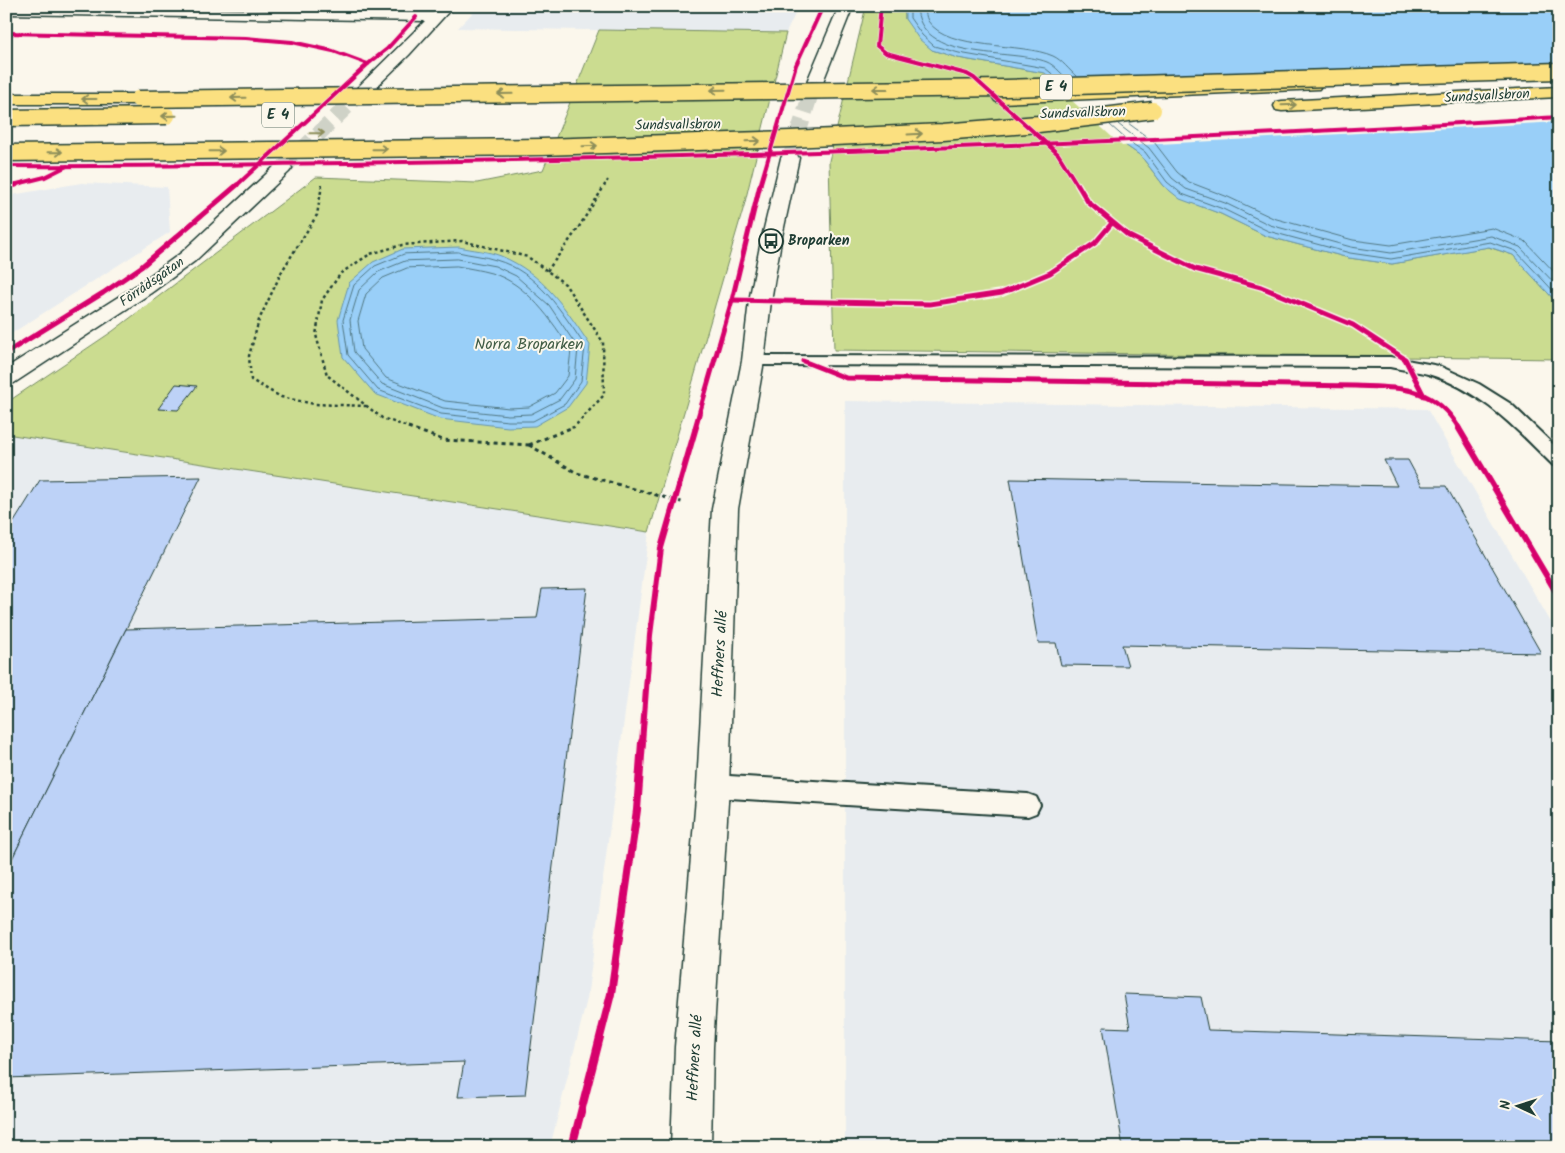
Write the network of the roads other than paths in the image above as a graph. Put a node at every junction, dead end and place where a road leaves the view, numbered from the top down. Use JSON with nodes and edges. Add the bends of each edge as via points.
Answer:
{"nodes":[{"id":1,"x":13,"y":6,"type":"edge"},
{"id":2,"x":846,"y":6,"type":"edge"},
{"id":3,"x":442,"y":12,"type":"edge"},
{"id":4,"x":1559,"y":72,"type":"edge"},
{"id":5,"x":814,"y":84,"type":"tunnel mouth"},
{"id":6,"x":1559,"y":92,"type":"edge"},
{"id":7,"x":360,"y":94,"type":"tunnel mouth"},
{"id":8,"x":6,"y":99,"type":"edge"},
{"id":9,"x":1270,"y":106,"type":"dead end"},
{"id":10,"x":510,"y":110,"type":"dead end"},
{"id":11,"x":1153,"y":110,"type":"junction"},
{"id":12,"x":1172,"y":110,"type":"dead end"},
{"id":13,"x":341,"y":114,"type":"dead end"},
{"id":14,"x":292,"y":115,"type":"dead end"},
{"id":15,"x":183,"y":116,"type":"dead end"},
{"id":16,"x":6,"y":118,"type":"edge"},
{"id":17,"x":795,"y":122,"type":"dead end"},
{"id":18,"x":815,"y":122,"type":"dead end"},
{"id":19,"x":765,"y":123,"type":"dead end"},
{"id":20,"x":318,"y":133,"type":"dead end"},
{"id":21,"x":6,"y":137,"type":"edge"},
{"id":22,"x":6,"y":153,"type":"edge"},
{"id":23,"x":789,"y":162,"type":"tunnel mouth"},
{"id":24,"x":283,"y":168,"type":"tunnel mouth"},
{"id":25,"x":752,"y":361,"type":"junction"},
{"id":26,"x":6,"y":378,"type":"edge"},
{"id":27,"x":1559,"y":461,"type":"edge"},
{"id":28,"x":713,"y":786,"type":"junction"},
{"id":29,"x":1028,"y":805,"type":"dead end"},
{"id":30,"x":691,"y":1147,"type":"edge"}],
"edges":[{"from":1,"to":3,"type":"street","via":[[8,10]]},
{"from":2,"to":5,"type":"street"},
{"from":3,"to":7,"type":"street"},
{"from":4,"to":8,"type":"highway","number":"E 4","one_way":true,"bridge":true,"via":[[1006,88]]},
{"from":4,"to":10,"type":"highway","name":"Sundsvallsbron","number":"E 4","bridge":true,"via":[[1316,86],[1001,98]]},
{"from":9,"to":6,"type":"highway","name":"Sundsvallsbron","one_way":true},
{"from":11,"to":12,"type":"highway","name":"Sundsvallsbron","number":"E 4"},
{"from":11,"to":18,"type":"highway","name":"Sundsvallsbron","number":"E 4","bridge":true},
{"from":22,"to":11,"type":"highway","number":"E 4","one_way":true,"bridge":true,"via":[[542,147],[780,140],[943,132]]},
{"from":13,"to":14,"type":"highway","number":"E 4"},
{"from":15,"to":16,"type":"highway","one_way":true,"bridge":true},
{"from":17,"to":19,"type":"highway"},
{"from":21,"to":20,"type":"highway","number":"E 4","one_way":true},
{"from":23,"to":25,"type":"street","name":"Heffners allé","via":[[762,293]]},
{"from":24,"to":26,"type":"street","name":"Förrådsgatan","via":[[188,257]]},
{"from":25,"to":27,"type":"lane","via":[[1390,362],[1433,370],[1473,388],[1505,408]]},
{"from":25,"to":28,"type":"street","name":"Heffners allé","via":[[725,508]]},
{"from":28,"to":29,"type":"lane"},
{"from":28,"to":30,"type":"street","name":"Heffners allé","via":[[694,1046]]}]}
